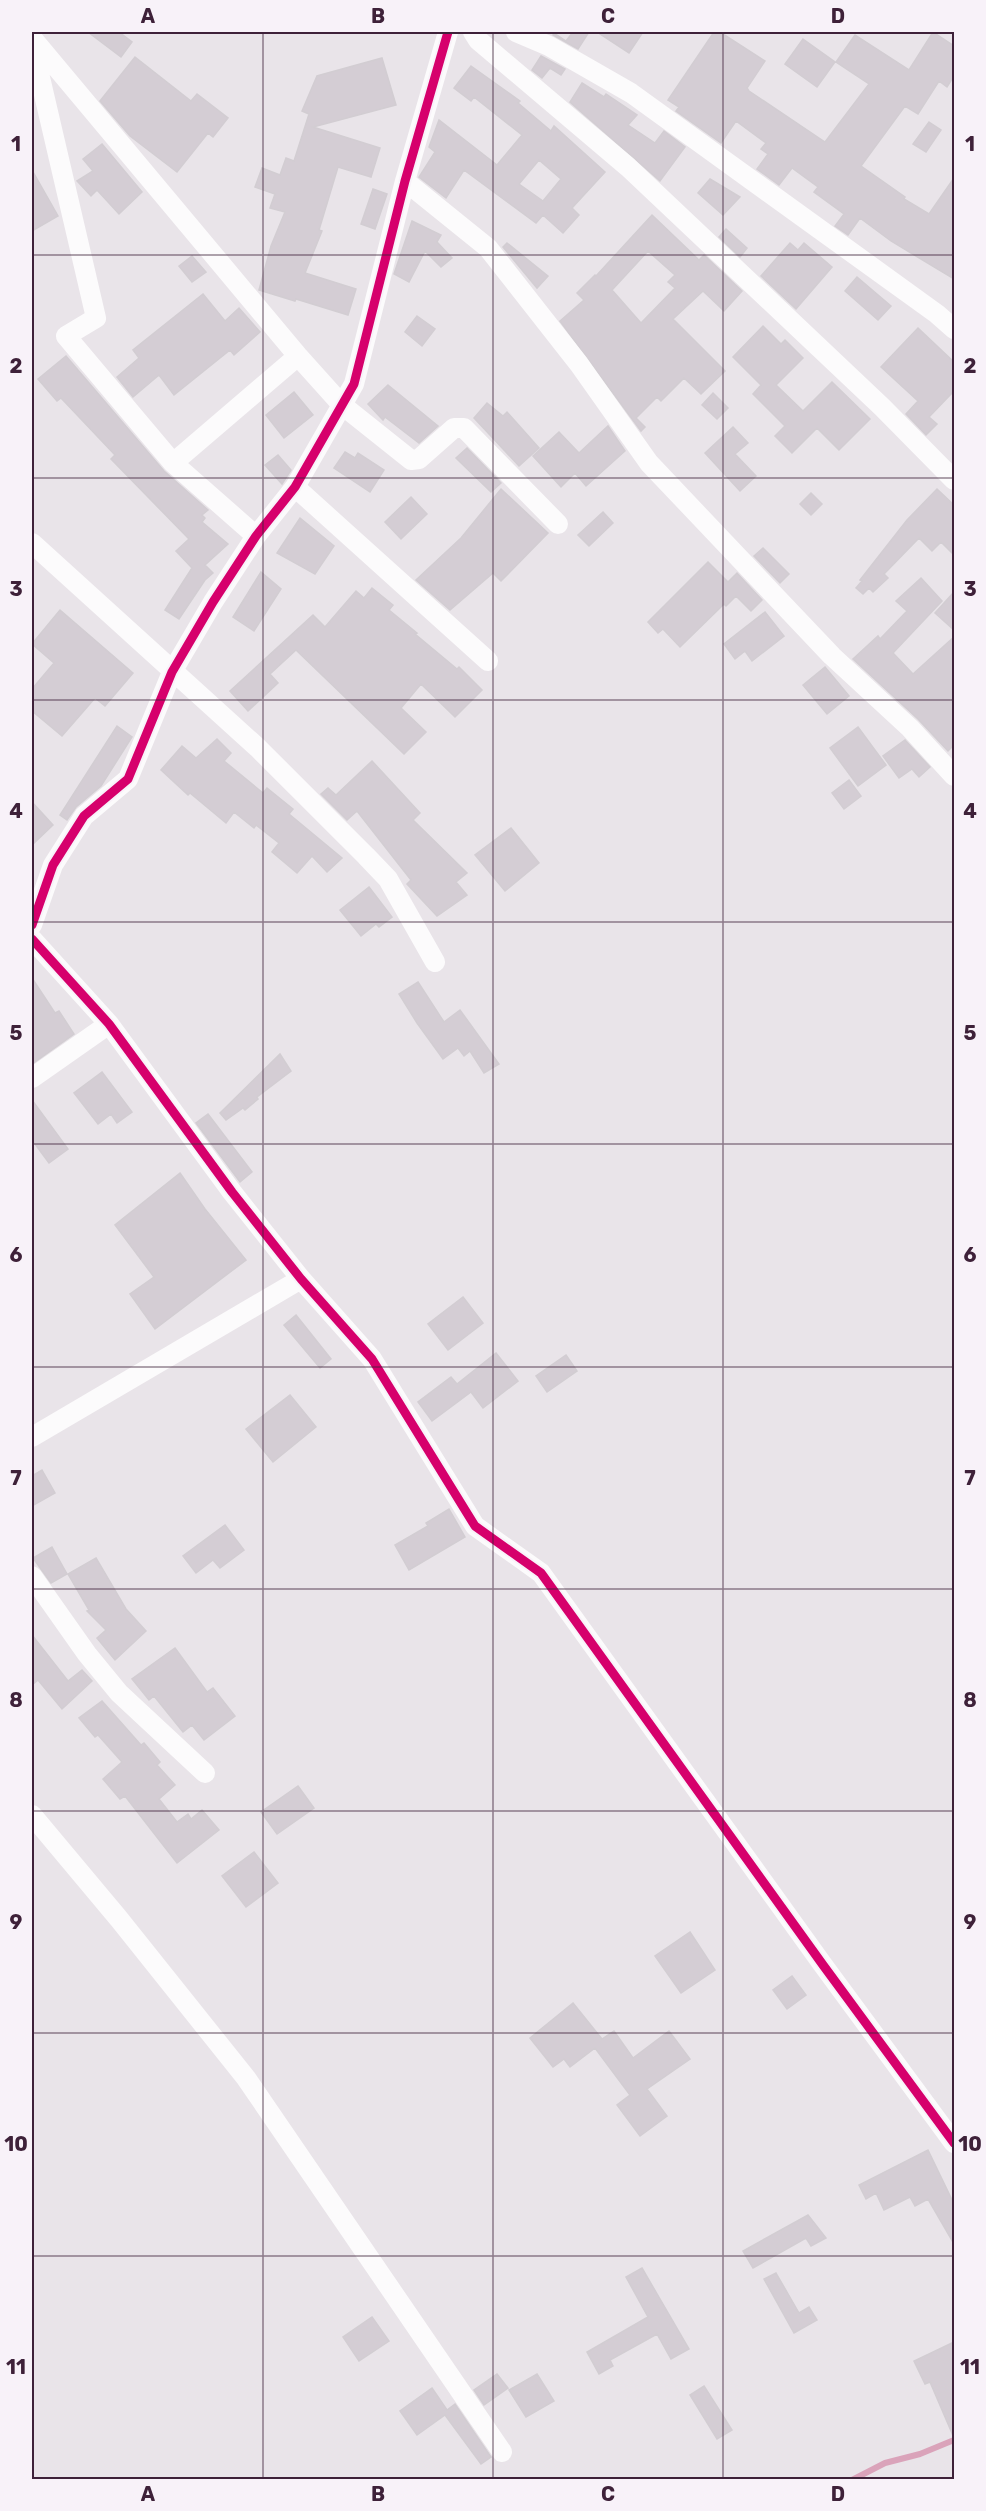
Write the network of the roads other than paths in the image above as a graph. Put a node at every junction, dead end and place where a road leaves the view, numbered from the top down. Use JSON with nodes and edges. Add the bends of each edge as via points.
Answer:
{"nodes":[{"id":1,"x":448,"y":32,"type":"edge"},
{"id":2,"x":473,"y":32,"type":"edge"},
{"id":3,"x":516,"y":32,"type":"edge"},
{"id":4,"x":32,"y":38,"type":"edge"},
{"id":5,"x":32,"y":43,"type":"edge"},
{"id":6,"x":405,"y":181,"type":"junction"},
{"id":7,"x":946,"y":312,"type":"edge"},
{"id":8,"x":954,"y":329,"type":"edge"},
{"id":9,"x":298,"y":356,"type":"junction"},
{"id":10,"x":342,"y":405,"type":"junction"},
{"id":11,"x":172,"y":463,"type":"junction"},
{"id":12,"x":954,"y":480,"type":"edge"},
{"id":13,"x":295,"y":487,"type":"junction"},
{"id":14,"x":558,"y":524,"type":"dead end"},
{"id":15,"x":256,"y":536,"type":"junction"},
{"id":16,"x":32,"y":543,"type":"edge"},
{"id":17,"x":488,"y":661,"type":"dead end"},
{"id":18,"x":172,"y":672,"type":"junction"},
{"id":19,"x":954,"y":776,"type":"edge"},
{"id":20,"x":32,"y":925,"type":"edge"},
{"id":21,"x":32,"y":939,"type":"edge"},
{"id":22,"x":435,"y":962,"type":"dead end"},
{"id":23,"x":109,"y":1024,"type":"junction"},
{"id":24,"x":32,"y":1078,"type":"edge"},
{"id":25,"x":301,"y":1279,"type":"junction"},
{"id":26,"x":32,"y":1437,"type":"edge"},
{"id":27,"x":32,"y":1576,"type":"edge"},
{"id":28,"x":205,"y":1773,"type":"dead end"},
{"id":29,"x":32,"y":1815,"type":"edge"},
{"id":30,"x":954,"y":2143,"type":"edge"},
{"id":31,"x":502,"y":2452,"type":"dead end"}],
"edges":[{"from":1,"to":6,"type":"street"},
{"from":2,"to":12,"type":"street","via":[[636,175]]},
{"from":3,"to":7,"type":"street","via":[[549,46],[631,93]]},
{"from":4,"to":9,"type":"street"},
{"from":5,"to":11,"type":"street","via":[[96,318],[66,336]]},
{"from":6,"to":10,"type":"street","via":[[354,384]]},
{"from":6,"to":19,"type":"street","via":[[488,248],[579,364],[649,463],[824,647],[910,728]]},
{"from":7,"to":8,"type":"street"},
{"from":9,"to":10,"type":"street"},
{"from":9,"to":11,"type":"street"},
{"from":10,"to":13,"type":"street"},
{"from":10,"to":14,"type":"street","via":[[411,460],[419,459],[454,428],[464,428]]},
{"from":11,"to":15,"type":"street"},
{"from":13,"to":15,"type":"street"},
{"from":13,"to":17,"type":"street"},
{"from":15,"to":18,"type":"street"},
{"from":16,"to":18,"type":"street"},
{"from":18,"to":20,"type":"street","via":[[128,779],[84,816],[53,865]]},
{"from":18,"to":22,"type":"street","via":[[258,748],[388,879]]},
{"from":21,"to":23,"type":"street"},
{"from":23,"to":24,"type":"street"},
{"from":23,"to":25,"type":"street"},
{"from":25,"to":26,"type":"street"},
{"from":25,"to":30,"type":"street","via":[[372,1359],[475,1526],[541,1574]]},
{"from":27,"to":28,"type":"street","via":[[119,1693]]},
{"from":29,"to":31,"type":"street","via":[[246,2078]]}]}
